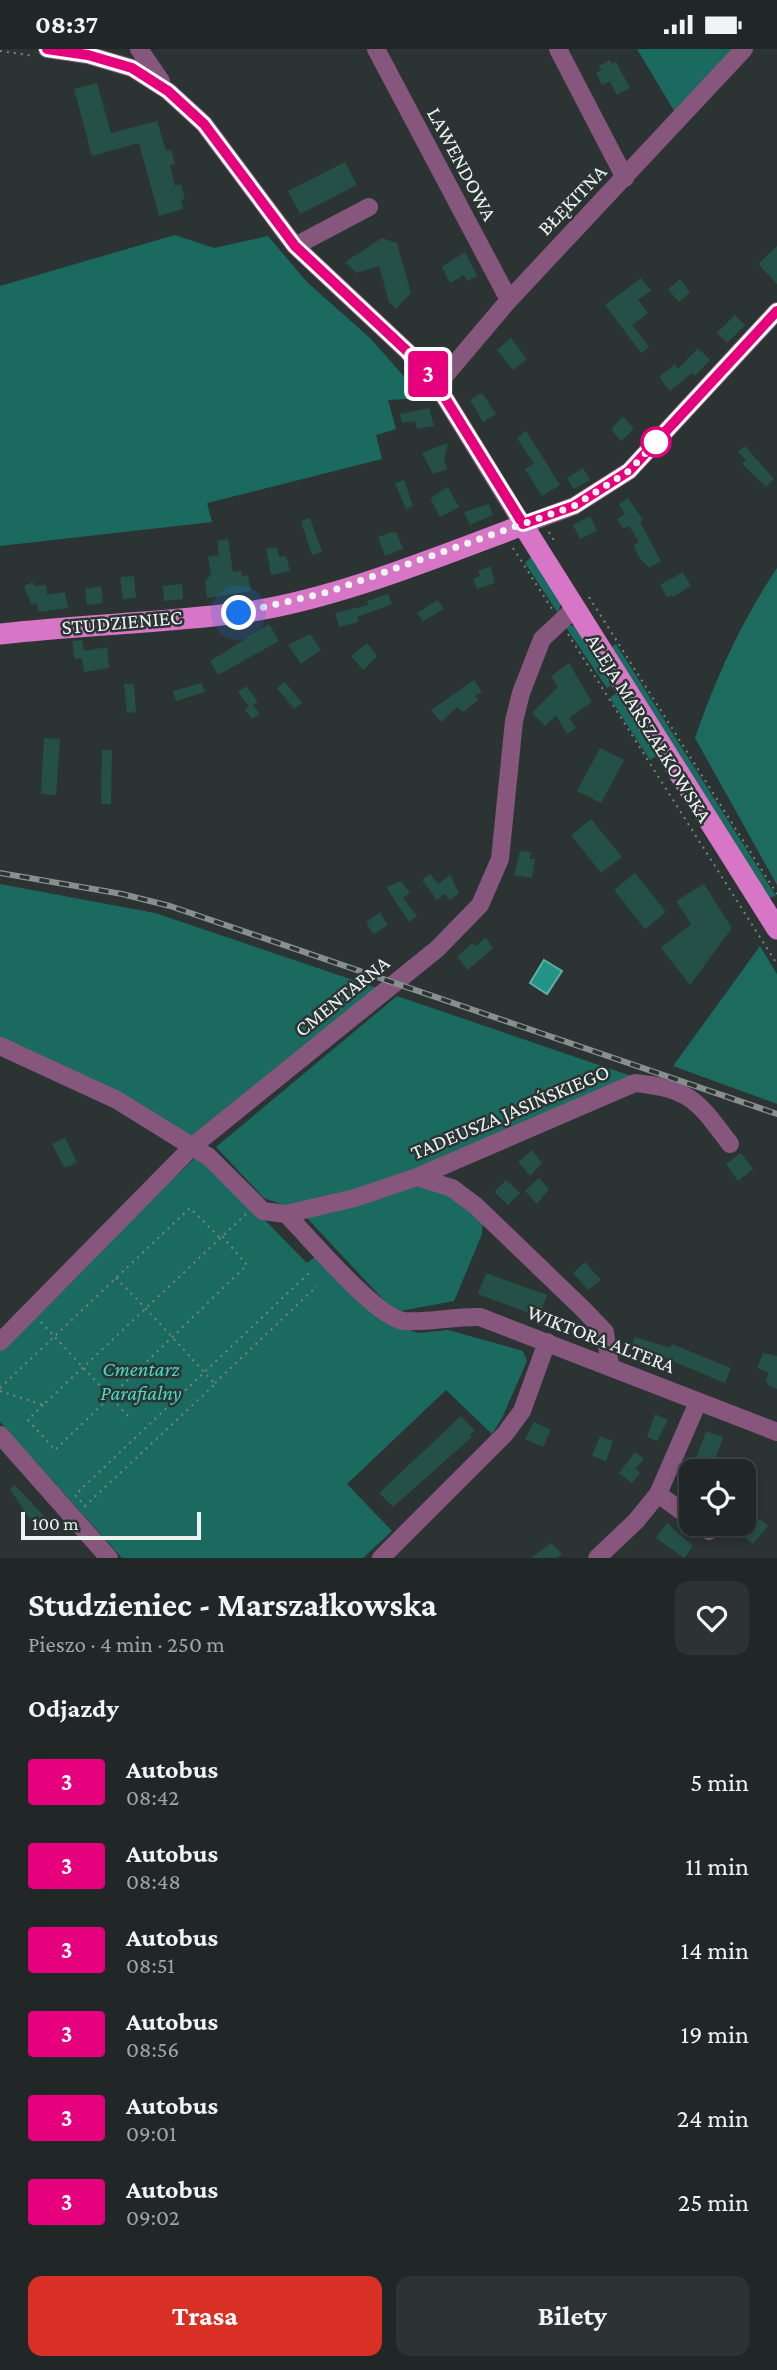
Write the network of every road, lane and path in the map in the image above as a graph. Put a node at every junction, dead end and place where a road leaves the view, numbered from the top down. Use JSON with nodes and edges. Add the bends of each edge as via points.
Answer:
{"nodes":[{"id":1,"x":139,"y":49,"type":"edge"},
{"id":2,"x":376,"y":49,"type":"edge"},
{"id":3,"x":558,"y":49,"type":"edge"},
{"id":4,"x":744,"y":49,"type":"edge"},
{"id":5,"x":0,"y":51,"type":"edge"},
{"id":6,"x":40,"y":53,"type":"edge"},
{"id":7,"x":168,"y":91,"type":"junction"},
{"id":8,"x":625,"y":178,"type":"junction"},
{"id":9,"x":369,"y":207,"type":"dead end"},
{"id":10,"x":295,"y":246,"type":"junction"},
{"id":11,"x":509,"y":300,"type":"junction"},
{"id":12,"x":777,"y":311,"type":"edge"},
{"id":13,"x":437,"y":385,"type":"junction"},
{"id":14,"x":523,"y":525,"type":"junction"},
{"id":15,"x":558,"y":547,"type":"dead end"},
{"id":16,"x":574,"y":609,"type":"junction"},
{"id":17,"x":0,"y":633,"type":"edge"},
{"id":18,"x":777,"y":894,"type":"edge"},
{"id":19,"x":777,"y":929,"type":"edge"},
{"id":20,"x":777,"y":964,"type":"edge"},
{"id":21,"x":0,"y":1046,"type":"edge"},
{"id":22,"x":730,"y":1144,"type":"dead end"},
{"id":23,"x":193,"y":1146,"type":"junction"},
{"id":24,"x":418,"y":1177,"type":"junction"},
{"id":25,"x":256,"y":1204,"type":"junction"},
{"id":26,"x":286,"y":1214,"type":"junction"},
{"id":27,"x":221,"y":1237,"type":"junction"},
{"id":28,"x":310,"y":1272,"type":"dead end"},
{"id":29,"x":116,"y":1278,"type":"junction"},
{"id":30,"x":317,"y":1286,"type":"dead end"},
{"id":31,"x":146,"y":1308,"type":"junction"},
{"id":32,"x":30,"y":1311,"type":"junction"},
{"id":33,"x":54,"y":1337,"type":"junction"},
{"id":34,"x":172,"y":1338,"type":"junction"},
{"id":35,"x":0,"y":1342,"type":"edge"},
{"id":36,"x":547,"y":1342,"type":"junction"},
{"id":37,"x":610,"y":1366,"type":"junction"},
{"id":38,"x":83,"y":1368,"type":"junction"},
{"id":39,"x":205,"y":1373,"type":"junction"},
{"id":40,"x":215,"y":1384,"type":"junction"},
{"id":41,"x":0,"y":1389,"type":"edge"},
{"id":42,"x":111,"y":1397,"type":"junction"},
{"id":43,"x":698,"y":1402,"type":"junction"},
{"id":44,"x":43,"y":1405,"type":"junction"},
{"id":45,"x":128,"y":1416,"type":"dead end"},
{"id":46,"x":777,"y":1432,"type":"edge"},
{"id":47,"x":0,"y":1436,"type":"edge"},
{"id":48,"x":658,"y":1494,"type":"junction"},
{"id":49,"x":679,"y":1509,"type":"edge"},
{"id":50,"x":108,"y":1558,"type":"edge"},
{"id":51,"x":381,"y":1558,"type":"edge"},
{"id":52,"x":597,"y":1558,"type":"edge"}],
"edges":[{"from":1,"to":7,"type":"street"},
{"from":2,"to":11,"type":"street","name":"LAWENDOWA"},
{"from":3,"to":8,"type":"street"},
{"from":4,"to":8,"type":"street","name":"BŁĘKITNA"},
{"from":5,"to":6,"type":"path"},
{"from":6,"to":7,"type":"street","via":[[119,63]]},
{"from":7,"to":10,"type":"street","via":[[204,124]]},
{"from":8,"to":11,"type":"street","name":"BŁĘKITNA"},
{"from":9,"to":10,"type":"street"},
{"from":10,"to":13,"type":"street"},
{"from":11,"to":13,"type":"street","name":"BŁĘKITNA"},
{"from":12,"to":14,"type":"street","name":"STUDZIENIEC","via":[[629,471],[574,506]]},
{"from":13,"to":14,"type":"street"},
{"from":14,"to":15,"type":"path"},
{"from":14,"to":16,"type":"main road","name":"ALEJA MARSZAŁKOWSKA"},
{"from":14,"to":16,"type":"path"},
{"from":14,"to":17,"type":"main road","name":"STUDZIENIEC","via":[[285,604],[239,613]]},
{"from":16,"to":18,"type":"path"},
{"from":16,"to":19,"type":"main road","name":"ALEJA MARSZAŁKOWSKA"},
{"from":16,"to":20,"type":"path"},
{"from":16,"to":23,"type":"street","name":"CMENTARNA","via":[[542,639],[521,693],[500,859],[480,905],[437,949]]},
{"from":21,"to":23,"type":"street","via":[[117,1100]]},
{"from":22,"to":24,"type":"street","name":"TADEUSZA JASIŃSKIEGO","via":[[689,1094],[635,1083]]},
{"from":23,"to":25,"type":"street"},
{"from":23,"to":32,"type":"street","name":"CMENTARNA"},
{"from":24,"to":26,"type":"street","name":"TADEUSZA JASIŃSKIEGO"},
{"from":24,"to":37,"type":"street","via":[[452,1188],[468,1200],[583,1309],[605,1332]]},
{"from":25,"to":26,"type":"street","via":[[263,1211]]},
{"from":25,"to":27,"type":"path"},
{"from":26,"to":36,"type":"street","name":"WIKTORA ALTERA","via":[[381,1312],[403,1321],[480,1317]]},
{"from":27,"to":29,"type":"path","via":[[190,1208]]},
{"from":27,"to":31,"type":"path"},
{"from":27,"to":34,"type":"path","via":[[247,1265]]},
{"from":28,"to":39,"type":"path"},
{"from":29,"to":31,"type":"path"},
{"from":29,"to":33,"type":"path"},
{"from":30,"to":40,"type":"path"},
{"from":31,"to":34,"type":"path"},
{"from":31,"to":38,"type":"path"},
{"from":32,"to":33,"type":"path"},
{"from":32,"to":35,"type":"street","name":"CMENTARNA"},
{"from":33,"to":38,"type":"path"},
{"from":33,"to":41,"type":"path"},
{"from":34,"to":39,"type":"path"},
{"from":34,"to":42,"type":"path"},
{"from":36,"to":37,"type":"street","name":"WIKTORA ALTERA"},
{"from":36,"to":51,"type":"street","via":[[522,1411],[505,1434]]},
{"from":37,"to":43,"type":"street","name":"WIKTORA ALTERA"},
{"from":38,"to":42,"type":"path"},
{"from":38,"to":44,"type":"path"},
{"from":39,"to":40,"type":"path"},
{"from":39,"to":40,"type":"path","via":[[75,1495],[85,1506]]},
{"from":41,"to":44,"type":"path"},
{"from":42,"to":44,"type":"path","via":[[55,1450],[28,1420]]},
{"from":42,"to":45,"type":"path"},
{"from":43,"to":46,"type":"street","name":"WIKTORA ALTERA"},
{"from":43,"to":48,"type":"street"},
{"from":47,"to":50,"type":"street"},
{"from":48,"to":49,"type":"street"},
{"from":48,"to":52,"type":"street"}]}
